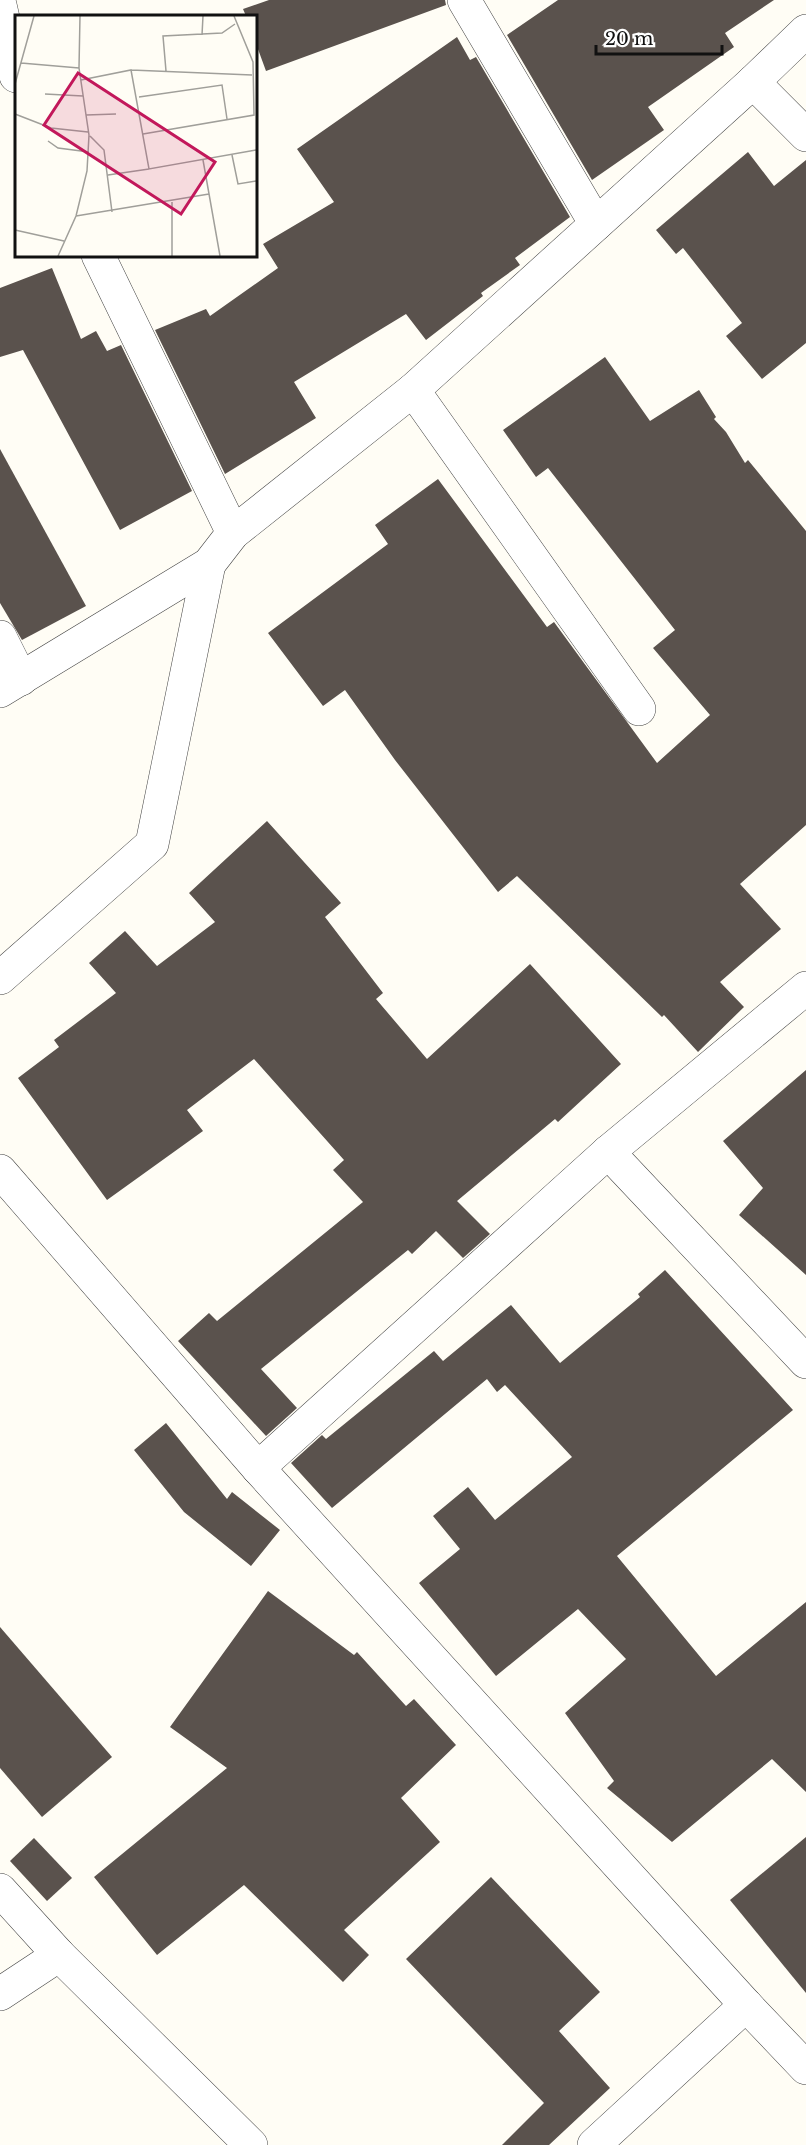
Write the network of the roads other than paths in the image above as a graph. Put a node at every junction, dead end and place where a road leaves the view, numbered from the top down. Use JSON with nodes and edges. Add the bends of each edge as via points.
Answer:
{"nodes":[{"id":1,"x":464,"y":0,"type":"edge"},
{"id":2,"x":0,"y":5,"type":"edge"},
{"id":3,"x":806,"y":31,"type":"edge"},
{"id":4,"x":15,"y":72,"type":"edge"},
{"id":5,"x":753,"y":82,"type":"junction"},
{"id":6,"x":806,"y":135,"type":"edge"},
{"id":7,"x":596,"y":224,"type":"junction"},
{"id":8,"x":98,"y":256,"type":"edge"},
{"id":9,"x":413,"y":390,"type":"junction"},
{"id":10,"x":232,"y":533,"type":"junction"},
{"id":11,"x":209,"y":564,"type":"junction"},
{"id":12,"x":0,"y":637,"type":"edge"},
{"id":13,"x":11,"y":685,"type":"edge"},
{"id":14,"x":639,"y":709,"type":"dead end"},
{"id":15,"x":0,"y":978,"type":"edge"},
{"id":16,"x":806,"y":988,"type":"edge"},
{"id":17,"x":608,"y":1152,"type":"junction"},
{"id":18,"x":0,"y":1171,"type":"edge"},
{"id":19,"x":806,"y":1362,"type":"edge"},
{"id":20,"x":258,"y":1468,"type":"junction"},
{"id":21,"x":0,"y":1890,"type":"edge"},
{"id":22,"x":59,"y":1955,"type":"junction"},
{"id":23,"x":0,"y":1994,"type":"edge"},
{"id":24,"x":746,"y":2005,"type":"junction"},
{"id":25,"x":806,"y":2068,"type":"edge"},
{"id":26,"x":251,"y":2145,"type":"edge"},
{"id":27,"x":594,"y":2145,"type":"edge"}],
"edges":[{"from":1,"to":7,"type":"street"},
{"from":2,"to":4,"type":"street"},
{"from":3,"to":5,"type":"street"},
{"from":5,"to":6,"type":"street"},
{"from":5,"to":7,"type":"street"},
{"from":7,"to":9,"type":"street"},
{"from":8,"to":10,"type":"street"},
{"from":9,"to":10,"type":"street"},
{"from":9,"to":14,"type":"street"},
{"from":10,"to":11,"type":"street"},
{"from":11,"to":13,"type":"street"},
{"from":11,"to":15,"type":"street","via":[[152,844]]},
{"from":12,"to":13,"type":"street"},
{"from":16,"to":17,"type":"street"},
{"from":17,"to":19,"type":"street"},
{"from":17,"to":20,"type":"street"},
{"from":18,"to":20,"type":"street"},
{"from":20,"to":24,"type":"street"},
{"from":21,"to":22,"type":"street"},
{"from":22,"to":23,"type":"street"},
{"from":22,"to":26,"type":"street"},
{"from":24,"to":25,"type":"street"},
{"from":24,"to":27,"type":"street"}]}
